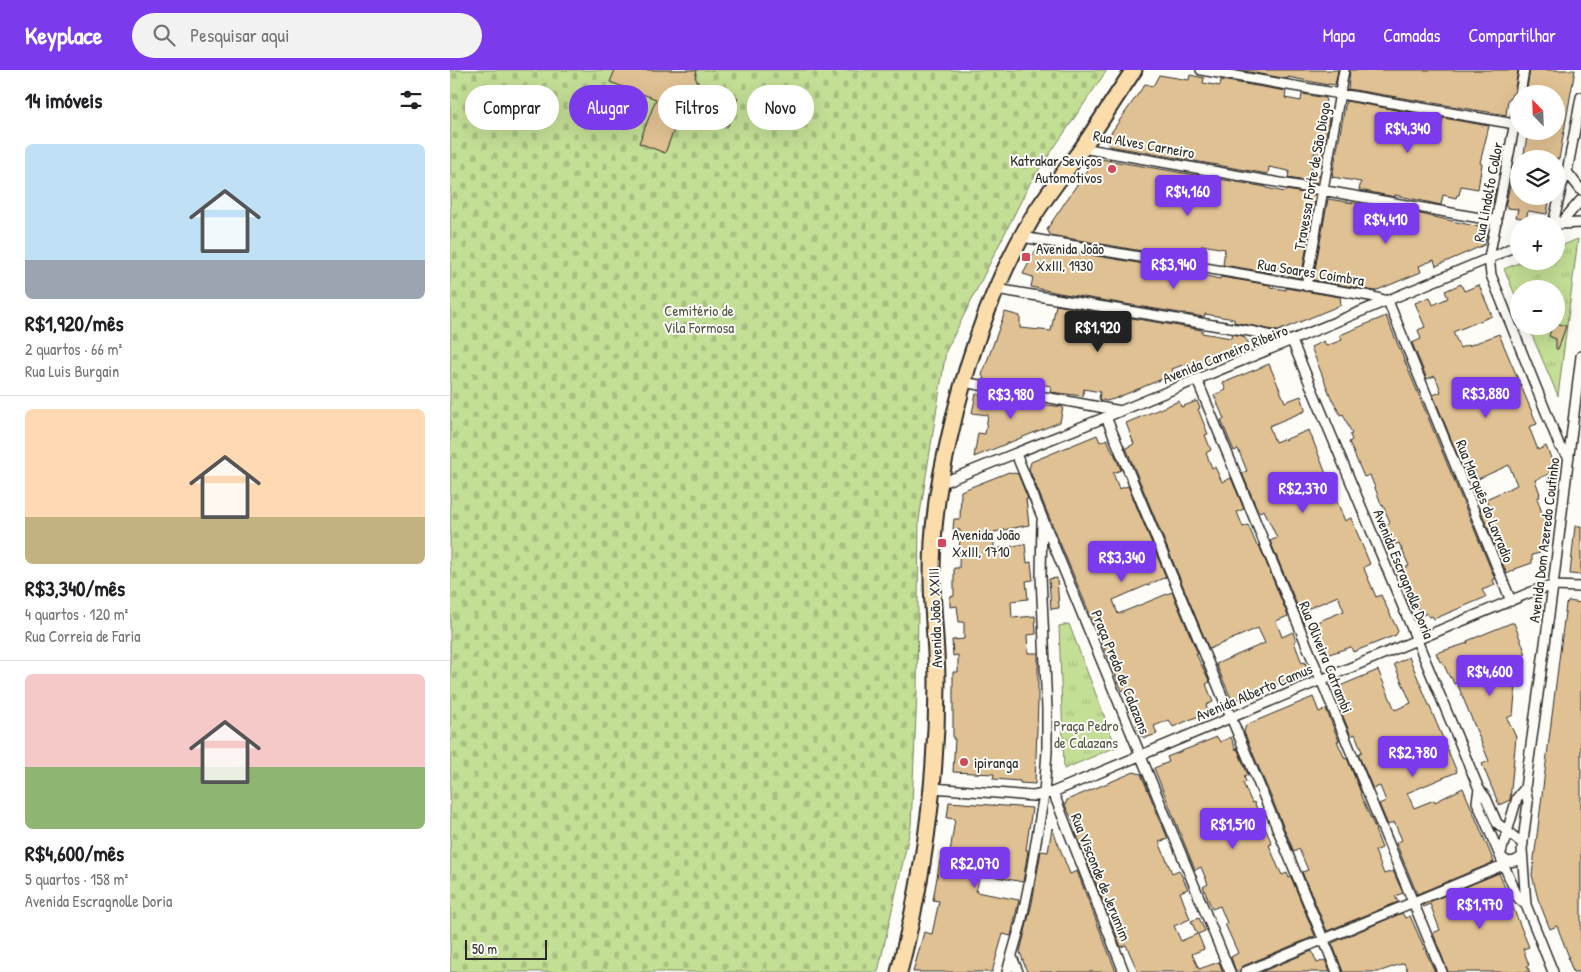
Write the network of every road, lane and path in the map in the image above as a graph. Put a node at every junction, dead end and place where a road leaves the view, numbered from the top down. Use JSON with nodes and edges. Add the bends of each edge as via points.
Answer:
{"nodes":[{"id":1,"x":1134,"y":70,"type":"edge"},
{"id":2,"x":1201,"y":70,"type":"edge"},
{"id":3,"x":1344,"y":70,"type":"edge"},
{"id":4,"x":1524,"y":70,"type":"edge"},
{"id":5,"x":1522,"y":85,"type":"edge"},
{"id":6,"x":1340,"y":93,"type":"junction"},
{"id":7,"x":1581,"y":98,"type":"edge"},
{"id":8,"x":1510,"y":123,"type":"edge"},
{"id":9,"x":1512,"y":140,"type":"edge"},
{"id":10,"x":1082,"y":148,"type":"junction"},
{"id":11,"x":1567,"y":172,"type":"junction"},
{"id":12,"x":1323,"y":190,"type":"junction"},
{"id":13,"x":1581,"y":190,"type":"edge"},
{"id":14,"x":1581,"y":200,"type":"edge"},
{"id":15,"x":1558,"y":215,"type":"edge"},
{"id":16,"x":1565,"y":216,"type":"edge"},
{"id":17,"x":1497,"y":221,"type":"junction"},
{"id":18,"x":1565,"y":224,"type":"edge"},
{"id":19,"x":1581,"y":224,"type":"edge"},
{"id":20,"x":1022,"y":237,"type":"junction"},
{"id":21,"x":1510,"y":248,"type":"edge"},
{"id":22,"x":1489,"y":258,"type":"junction"},
{"id":23,"x":1306,"y":286,"type":"junction"},
{"id":24,"x":996,"y":289,"type":"junction"},
{"id":25,"x":1388,"y":301,"type":"junction"},
{"id":26,"x":1292,"y":341,"type":"junction"},
{"id":27,"x":1581,"y":356,"type":"edge"},
{"id":28,"x":1197,"y":380,"type":"junction"},
{"id":29,"x":963,"y":382,"type":"junction"},
{"id":30,"x":1121,"y":411,"type":"junction"},
{"id":31,"x":1106,"y":417,"type":"junction"},
{"id":32,"x":1016,"y":454,"type":"junction"},
{"id":33,"x":1569,"y":457,"type":"junction"},
{"id":34,"x":939,"y":484,"type":"junction"},
{"id":35,"x":1042,"y":517,"type":"junction"},
{"id":36,"x":1553,"y":586,"type":"junction"},
{"id":37,"x":1581,"y":587,"type":"edge"},
{"id":38,"x":1511,"y":600,"type":"junction"},
{"id":39,"x":1416,"y":640,"type":"junction"},
{"id":40,"x":1321,"y":680,"type":"junction"},
{"id":41,"x":1230,"y":717,"type":"junction"},
{"id":42,"x":1140,"y":755,"type":"junction"},
{"id":43,"x":933,"y":788,"type":"junction"},
{"id":44,"x":1525,"y":788,"type":"junction"},
{"id":45,"x":1479,"y":790,"type":"junction"},
{"id":46,"x":1048,"y":793,"type":"junction"},
{"id":47,"x":1506,"y":830,"type":"junction"},
{"id":48,"x":1523,"y":844,"type":"junction"},
{"id":49,"x":1522,"y":857,"type":"junction"},
{"id":50,"x":1501,"y":860,"type":"junction"},
{"id":51,"x":1413,"y":902,"type":"junction"},
{"id":52,"x":1526,"y":905,"type":"junction"},
{"id":53,"x":1324,"y":940,"type":"junction"},
{"id":54,"x":1012,"y":957,"type":"junction"},
{"id":55,"x":899,"y":972,"type":"edge"},
{"id":56,"x":1007,"y":972,"type":"edge"},
{"id":57,"x":1018,"y":972,"type":"edge"},
{"id":58,"x":1124,"y":972,"type":"edge"},
{"id":59,"x":1230,"y":972,"type":"edge"},
{"id":60,"x":1245,"y":972,"type":"edge"},
{"id":61,"x":1337,"y":972,"type":"edge"},
{"id":62,"x":1442,"y":972,"type":"edge"},
{"id":63,"x":1553,"y":972,"type":"edge"}],
"edges":[{"from":1,"to":10,"type":"main road","name":"Avenida João XXIII"},
{"from":2,"to":6,"type":"street"},
{"from":3,"to":6,"type":"street","name":"Travessa Forte de São Diogo"},
{"from":4,"to":5,"type":"street"},
{"from":6,"to":8,"type":"street"},
{"from":6,"to":12,"type":"street","name":"Travessa Forte de São Diogo"},
{"from":7,"to":11,"type":"street"},
{"from":9,"to":17,"type":"street","name":"Rua Lindolfo Collor"},
{"from":10,"to":12,"type":"street","name":"Rua Alves Carneiro"},
{"from":10,"to":20,"type":"main road","name":"Avenida João XXIII","via":[[1043,200]]},
{"from":11,"to":13,"type":"street"},
{"from":11,"to":15,"type":"street"},
{"from":12,"to":17,"type":"street","name":"Rua Alves Carneiro"},
{"from":12,"to":23,"type":"street","name":"Travessa Forte de São Diogo"},
{"from":14,"to":16,"type":"street"},
{"from":17,"to":22,"type":"street","name":"Rua Lindolfo Collor"},
{"from":18,"to":19,"type":"street"},
{"from":20,"to":23,"type":"street","name":"Rua Soares Coimbra"},
{"from":20,"to":24,"type":"main road","name":"Avenida João XXIII"},
{"from":21,"to":22,"type":"street","name":"Avenida Carneiro Ribeiro"},
{"from":22,"to":25,"type":"street","name":"Avenida Carneiro Ribeiro"},
{"from":22,"to":33,"type":"street","via":[[1491,275],[1560,447]]},
{"from":23,"to":25,"type":"street","name":"Rua Soares Coimbra"},
{"from":24,"to":26,"type":"street"},
{"from":24,"to":29,"type":"main road","name":"Avenida João XXIII","via":[[975,339]]},
{"from":25,"to":26,"type":"street","name":"Avenida Carneiro Ribeiro"},
{"from":25,"to":38,"type":"street","name":"Rua Marquês do Lavradio"},
{"from":26,"to":28,"type":"street","name":"Avenida Carneiro Ribeiro"},
{"from":26,"to":39,"type":"street","name":"Avenida Escragnolle Doria"},
{"from":27,"to":33,"type":"street","name":"Avenida Dom Azeredo Coutinho"},
{"from":28,"to":30,"type":"street","name":"Avenida Carneiro Ribeiro"},
{"from":28,"to":40,"type":"street","name":"Rua Oliveira Catrambi"},
{"from":29,"to":30,"type":"street"},
{"from":29,"to":34,"type":"main road","name":"Avenida João XXIII"},
{"from":30,"to":31,"type":"street","name":"Avenida Carneiro Ribeiro"},
{"from":31,"to":32,"type":"street","name":"Avenida Carneiro Ribeiro"},
{"from":31,"to":41,"type":"street"},
{"from":32,"to":34,"type":"street","name":"Avenida Carneiro Ribeiro"},
{"from":32,"to":35,"type":"street","name":"Praça Predo de Calazans"},
{"from":33,"to":36,"type":"street","name":"Avenida Dom Azeredo Coutinho"},
{"from":34,"to":43,"type":"main road","name":"Avenida João XXIII","via":[[932,577],[937,681]]},
{"from":35,"to":42,"type":"street","name":"Praça Predo de Calazans"},
{"from":35,"to":46,"type":"street"},
{"from":36,"to":37,"type":"street","name":"Avenida Alberto Camus"},
{"from":36,"to":38,"type":"street","name":"Avenida Alberto Camus"},
{"from":36,"to":44,"type":"street","name":"Avenida Dom Azeredo Coutinho"},
{"from":38,"to":39,"type":"street","name":"Avenida Alberto Camus"},
{"from":39,"to":40,"type":"street","name":"Avenida Alberto Camus"},
{"from":39,"to":45,"type":"street","name":"Avenida Escragnolle Doria"},
{"from":40,"to":41,"type":"street","name":"Avenida Alberto Camus"},
{"from":40,"to":51,"type":"street","name":"Rua Oliveira Catrambi"},
{"from":41,"to":42,"type":"street","name":"Avenida Alberto Camus"},
{"from":41,"to":53,"type":"street"},
{"from":42,"to":46,"type":"street","name":"Avenida Alberto Camus"},
{"from":42,"to":59,"type":"street","name":"Praça Predo de Calazans"},
{"from":43,"to":46,"type":"street","name":"Avenida Alberto Camus","via":[[1032,796]]},
{"from":43,"to":55,"type":"main road","name":"Avenida João XXIII","via":[[919,889]]},
{"from":44,"to":47,"type":"street","name":"Avenida Dom Azeredo Coutinho"},
{"from":44,"to":48,"type":"street","name":"Avenida Dom Azeredo Coutinho","via":[[1528,802]]},
{"from":45,"to":47,"type":"street","name":"Avenida Escragnolle Doria","via":[[1486,798],[1496,823]]},
{"from":45,"to":50,"type":"street","name":"Avenida Escragnolle Doria","via":[[1477,802]]},
{"from":46,"to":54,"type":"street"},
{"from":46,"to":58,"type":"street","name":"Rua Visconde de Jerumim"},
{"from":47,"to":48,"type":"street","name":"Avenida Escragnolle Doria"},
{"from":47,"to":50,"type":"street"},
{"from":48,"to":49,"type":"street","name":"Avenida Escragnolle Doria"},
{"from":49,"to":50,"type":"street","via":[[1515,861]]},
{"from":49,"to":52,"type":"street","name":"Avenida Escragnolle Doria"},
{"from":50,"to":51,"type":"street"},
{"from":50,"to":52,"type":"street","name":"Avenida Escragnolle Doria","via":[[1518,898]]},
{"from":51,"to":53,"type":"street"},
{"from":51,"to":62,"type":"street","name":"Rua Oliveira Catrambi"},
{"from":52,"to":63,"type":"street","name":"Avenida Escragnolle Doria"},
{"from":53,"to":60,"type":"street"},
{"from":53,"to":61,"type":"street"},
{"from":54,"to":56,"type":"street"},
{"from":54,"to":57,"type":"street"}]}
